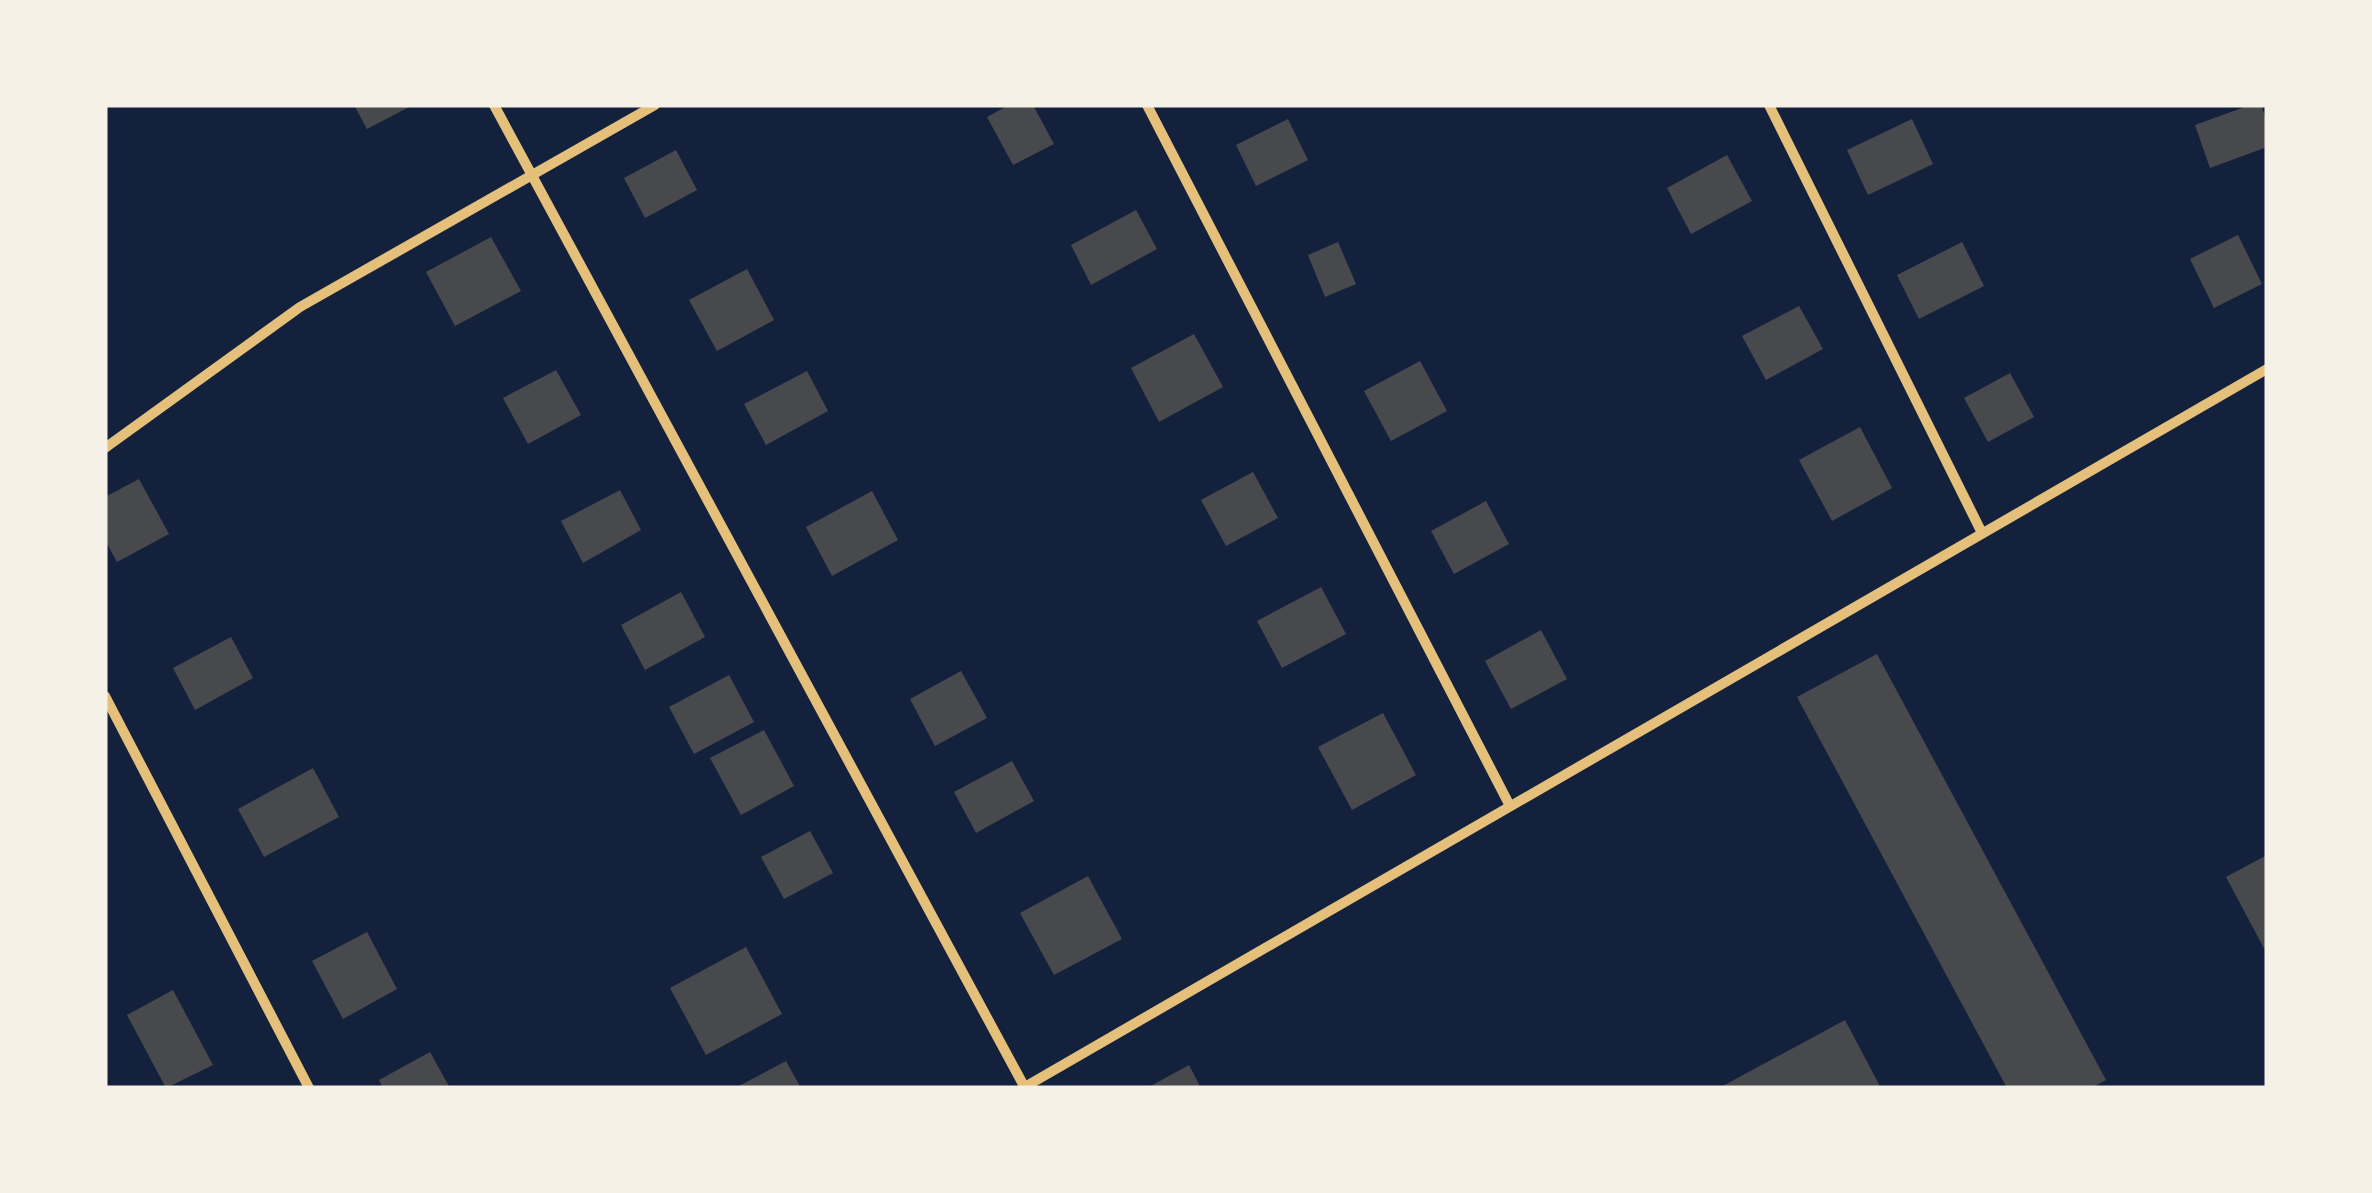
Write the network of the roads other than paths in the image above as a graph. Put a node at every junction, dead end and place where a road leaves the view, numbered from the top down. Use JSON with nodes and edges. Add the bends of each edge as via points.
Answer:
{"nodes":[{"id":1,"x":494,"y":105,"type":"edge"},
{"id":2,"x":655,"y":105,"type":"edge"},
{"id":3,"x":1147,"y":105,"type":"edge"},
{"id":4,"x":1769,"y":105,"type":"edge"},
{"id":5,"x":533,"y":174,"type":"junction"},
{"id":6,"x":2267,"y":369,"type":"edge"},
{"id":7,"x":105,"y":448,"type":"edge"},
{"id":8,"x":1982,"y":534,"type":"junction"},
{"id":9,"x":105,"y":696,"type":"edge"},
{"id":10,"x":1510,"y":806,"type":"junction"},
{"id":11,"x":309,"y":1088,"type":"edge"},
{"id":12,"x":1024,"y":1088,"type":"edge"}],
"edges":[{"from":1,"to":5,"type":"street"},
{"from":2,"to":5,"type":"street"},
{"from":3,"to":10,"type":"street"},
{"from":4,"to":8,"type":"street"},
{"from":5,"to":7,"type":"street","via":[[300,307]]},
{"from":5,"to":12,"type":"street"},
{"from":6,"to":8,"type":"street"},
{"from":8,"to":10,"type":"street"},
{"from":9,"to":11,"type":"street"},
{"from":10,"to":12,"type":"street"}]}
